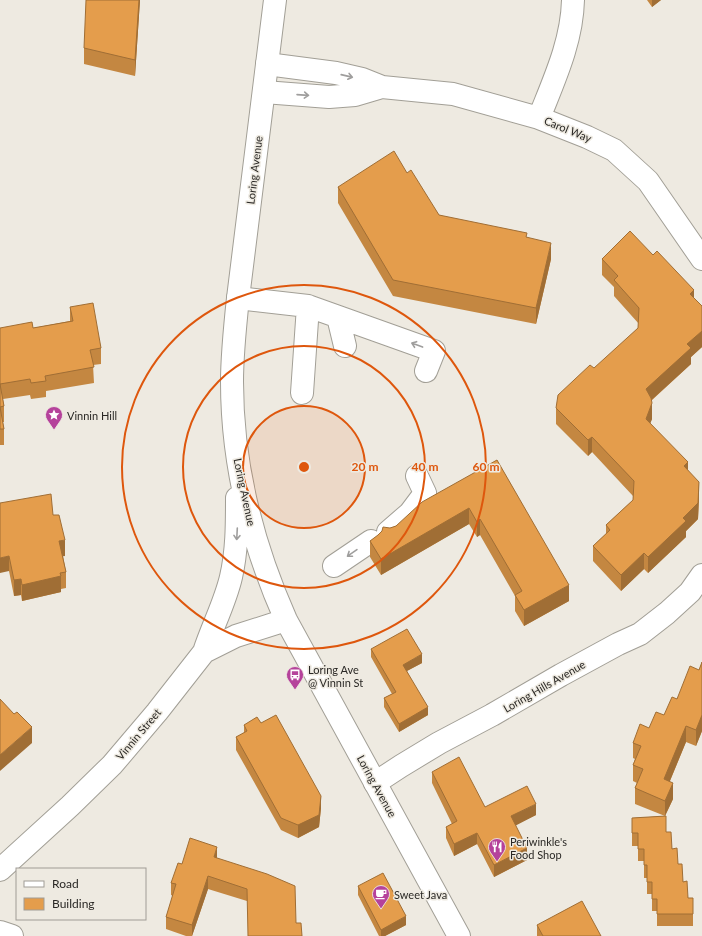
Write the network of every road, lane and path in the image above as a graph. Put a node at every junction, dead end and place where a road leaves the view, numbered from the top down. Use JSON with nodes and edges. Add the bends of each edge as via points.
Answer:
{"nodes":[{"id":1,"x":275,"y":0,"type":"edge"},
{"id":2,"x":573,"y":0,"type":"edge"},
{"id":3,"x":267,"y":64,"type":"junction"},
{"id":4,"x":382,"y":87,"type":"junction"},
{"id":5,"x":264,"y":92,"type":"junction"},
{"id":6,"x":539,"y":118,"type":"junction"},
{"id":7,"x":702,"y":259,"type":"edge"},
{"id":8,"x":238,"y":298,"type":"junction"},
{"id":9,"x":308,"y":306,"type":"junction"},
{"id":10,"x":338,"y":317,"type":"junction"},
{"id":11,"x":344,"y":346,"type":"dead end"},
{"id":12,"x":426,"y":371,"type":"dead end"},
{"id":13,"x":302,"y":393,"type":"dead end"},
{"id":14,"x":237,"y":453,"type":"junction"},
{"id":15,"x":417,"y":476,"type":"dead end"},
{"id":16,"x":334,"y":566,"type":"dead end"},
{"id":17,"x":702,"y":575,"type":"edge"},
{"id":18,"x":286,"y":620,"type":"junction"},
{"id":19,"x":204,"y":652,"type":"junction"},
{"id":20,"x":375,"y":783,"type":"junction"},
{"id":21,"x":0,"y":870,"type":"edge"},
{"id":22,"x":0,"y":932,"type":"edge"},
{"id":23,"x":12,"y":936,"type":"edge"},
{"id":24,"x":459,"y":936,"type":"edge"}],
"edges":[{"from":1,"to":3,"type":"main road","name":"Loring Avenue"},
{"from":2,"to":6,"type":"main road","via":[[569,36]]},
{"from":3,"to":4,"type":"main road","name":"Carol Way","one_way":true,"via":[[336,73]]},
{"from":3,"to":5,"type":"main road","name":"Loring Avenue"},
{"from":5,"to":4,"type":"main road","name":"Carol Way","one_way":true,"via":[[329,97],[355,95]]},
{"from":4,"to":6,"type":"main road","name":"Carol Way","via":[[453,94]]},
{"from":5,"to":8,"type":"main road","name":"Loring Avenue"},
{"from":6,"to":7,"type":"main road","name":"Carol Way","via":[[588,136],[614,150],[648,180]]},
{"from":8,"to":9,"type":"main road"},
{"from":8,"to":14,"type":"main road","name":"Loring Avenue","via":[[232,382]]},
{"from":9,"to":10,"type":"main road"},
{"from":9,"to":13,"type":"main road"},
{"from":10,"to":11,"type":"main road"},
{"from":12,"to":10,"type":"main road","one_way":true,"via":[[434,351]]},
{"from":14,"to":18,"type":"main road","name":"Loring Avenue","via":[[260,557]]},
{"from":14,"to":19,"type":"main road","one_way":true,"via":[[236,552],[224,600]]},
{"from":15,"to":16,"type":"main road","one_way":true,"via":[[426,494],[410,513]]},
{"from":17,"to":20,"type":"main road","name":"Loring Hills Avenue","via":[[690,592],[640,634],[439,743]]},
{"from":18,"to":19,"type":"main road","name":"Vinnin Street","via":[[236,636]]},
{"from":18,"to":20,"type":"main road","name":"Loring Avenue"},
{"from":19,"to":21,"type":"main road","name":"Vinnin Street","via":[[112,765]]},
{"from":20,"to":24,"type":"main road","name":"Loring Avenue"},
{"from":22,"to":23,"type":"main road"}]}
